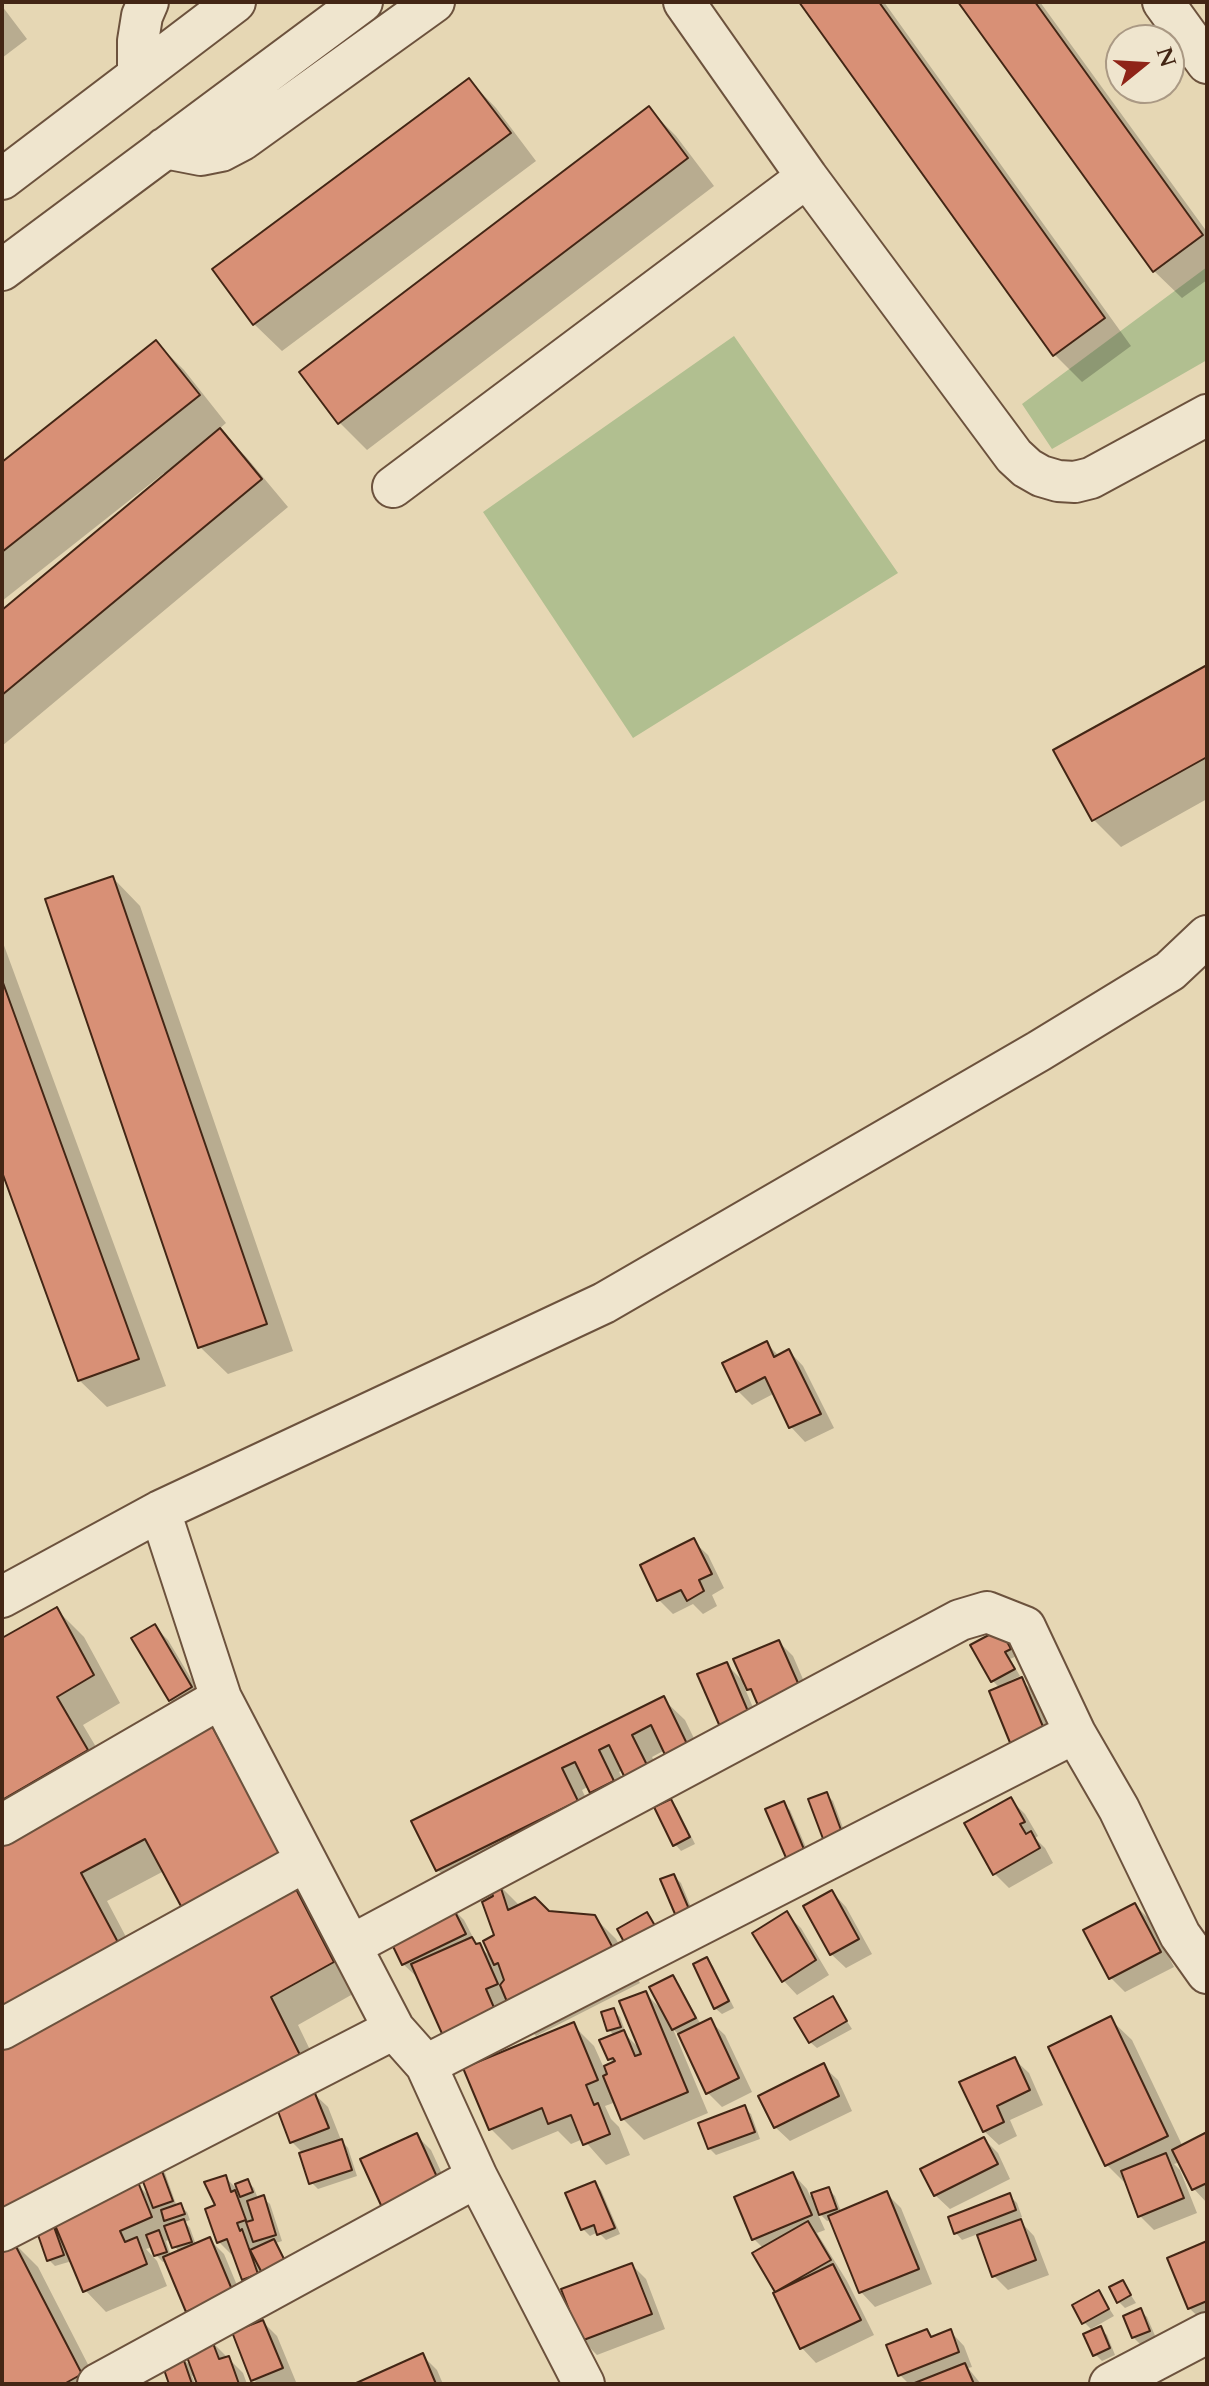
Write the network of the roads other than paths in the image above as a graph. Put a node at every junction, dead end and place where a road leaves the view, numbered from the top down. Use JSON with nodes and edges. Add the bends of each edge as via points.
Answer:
{"nodes":[{"id":1,"x":148,"y":2,"type":"edge"},
{"id":2,"x":235,"y":2,"type":"edge"},
{"id":3,"x":362,"y":2,"type":"edge"},
{"id":4,"x":434,"y":2,"type":"edge"},
{"id":5,"x":684,"y":2,"type":"edge"},
{"id":6,"x":1163,"y":2,"type":"edge"},
{"id":7,"x":1207,"y":63,"type":"edge"},
{"id":8,"x":138,"y":75,"type":"junction"},
{"id":9,"x":165,"y":148,"type":"junction"},
{"id":10,"x":807,"y":177,"type":"junction"},
{"id":11,"x":2,"y":179,"type":"edge"},
{"id":12,"x":2,"y":270,"type":"edge"},
{"id":13,"x":1207,"y":415,"type":"edge"},
{"id":14,"x":393,"y":487,"type":"dead end"},
{"id":15,"x":1207,"y":936,"type":"edge"},
{"id":16,"x":160,"y":1511,"type":"junction"},
{"id":17,"x":2,"y":1597,"type":"edge"},
{"id":18,"x":221,"y":1698,"type":"junction"},
{"id":19,"x":1075,"y":1733,"type":"junction"},
{"id":20,"x":2,"y":1825,"type":"edge"},
{"id":21,"x":306,"y":1861,"type":"junction"},
{"id":22,"x":352,"y":1945,"type":"junction"},
{"id":23,"x":1207,"y":1973,"type":"edge"},
{"id":24,"x":2,"y":2029,"type":"edge"},
{"id":25,"x":394,"y":2029,"type":"junction"},
{"id":26,"x":426,"y":2065,"type":"junction"},
{"id":27,"x":477,"y":2177,"type":"junction"},
{"id":28,"x":2,"y":2231,"type":"edge"},
{"id":29,"x":1207,"y":2333,"type":"edge"},
{"id":30,"x":98,"y":2384,"type":"edge"},
{"id":31,"x":584,"y":2384,"type":"edge"},
{"id":32,"x":1110,"y":2384,"type":"edge"}],
"edges":[{"from":1,"to":8,"type":"street","via":[[138,41]]},
{"from":2,"to":8,"type":"street"},
{"from":3,"to":9,"type":"street"},
{"from":4,"to":9,"type":"street","via":[[242,140],[201,155]]},
{"from":5,"to":10,"type":"street"},
{"from":6,"to":7,"type":"street"},
{"from":8,"to":11,"type":"street"},
{"from":9,"to":12,"type":"street"},
{"from":10,"to":13,"type":"street","via":[[1027,468],[1058,481],[1091,478]]},
{"from":10,"to":14,"type":"street"},
{"from":15,"to":16,"type":"street","via":[[1170,971],[1039,1051],[604,1303]]},
{"from":16,"to":17,"type":"street"},
{"from":16,"to":18,"type":"street"},
{"from":18,"to":20,"type":"street"},
{"from":18,"to":21,"type":"street"},
{"from":19,"to":22,"type":"street","via":[[1025,1627],[987,1612],[960,1620]]},
{"from":19,"to":23,"type":"street","via":[[1180,1935]]},
{"from":19,"to":26,"type":"street"},
{"from":21,"to":22,"type":"street"},
{"from":21,"to":24,"type":"street"},
{"from":22,"to":25,"type":"street"},
{"from":25,"to":26,"type":"street"},
{"from":25,"to":28,"type":"street"},
{"from":26,"to":27,"type":"street"},
{"from":27,"to":30,"type":"street"},
{"from":27,"to":31,"type":"street"},
{"from":29,"to":32,"type":"street"}]}
